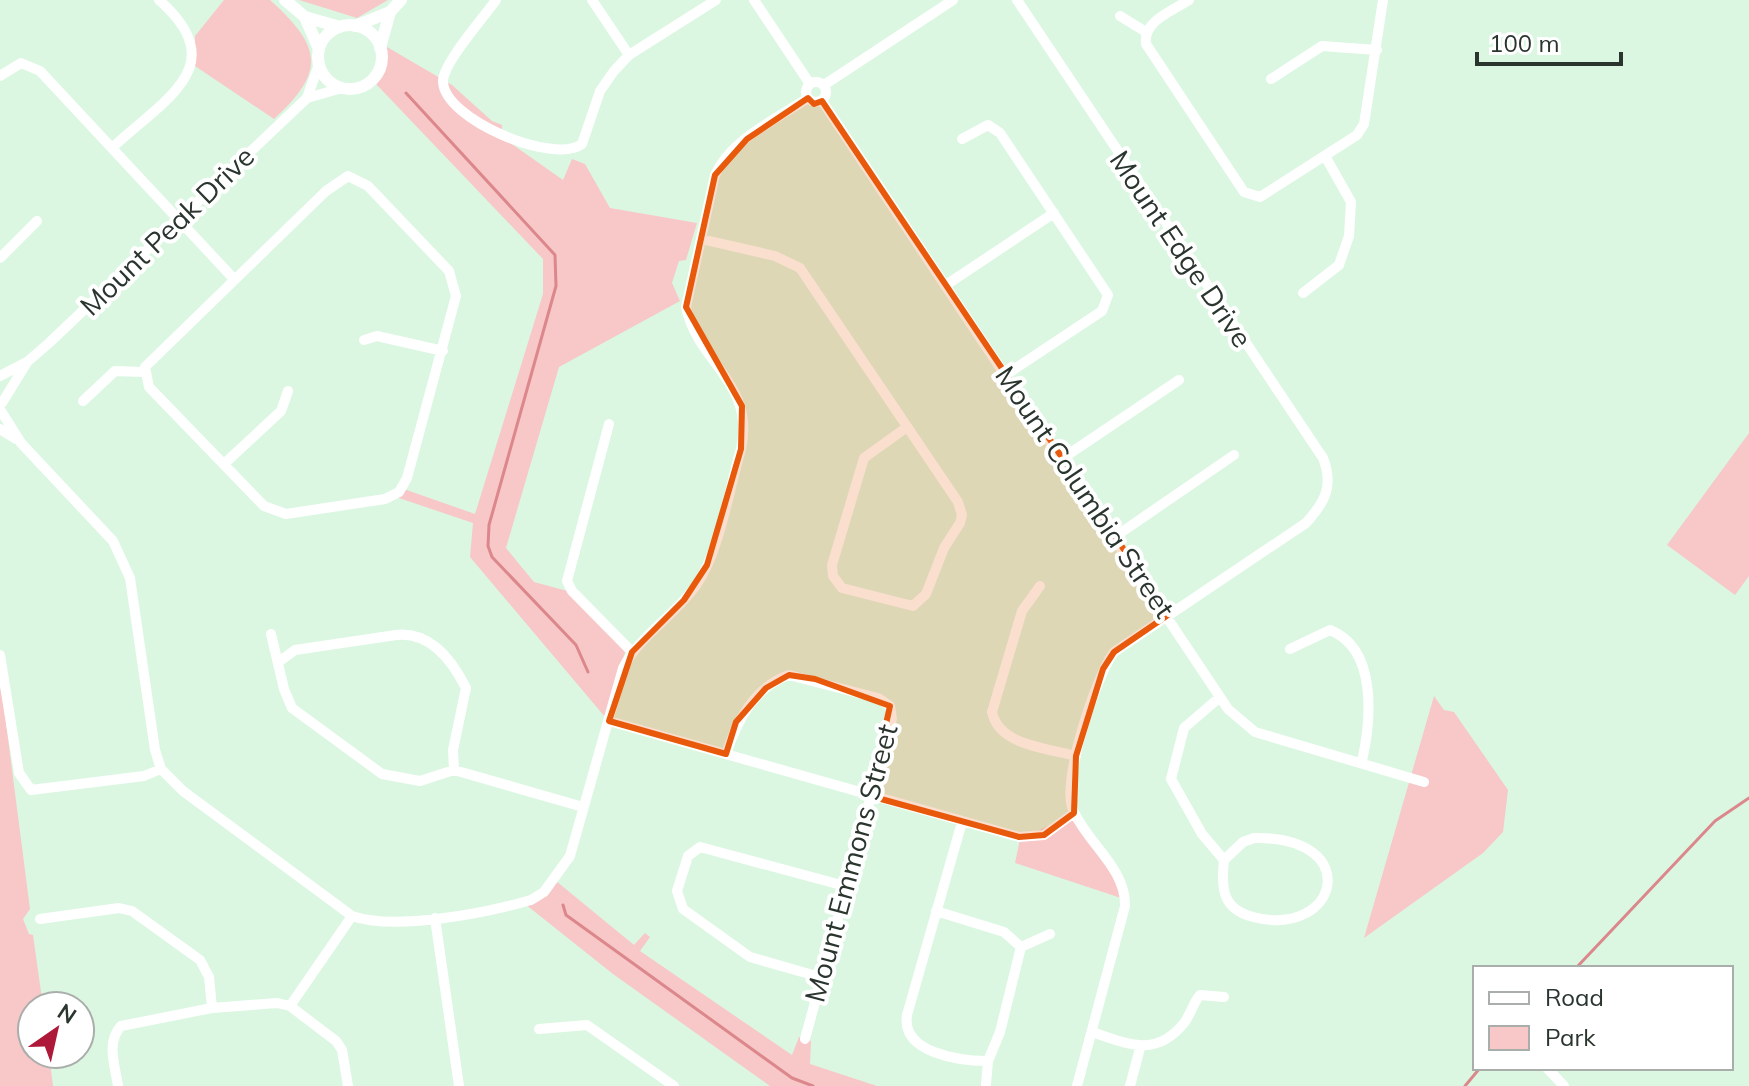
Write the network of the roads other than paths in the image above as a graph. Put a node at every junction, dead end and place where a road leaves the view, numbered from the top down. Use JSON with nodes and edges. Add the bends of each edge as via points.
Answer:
{"nodes":[{"id":1,"x":159,"y":0,"type":"edge"},
{"id":2,"x":285,"y":0,"type":"edge"},
{"id":3,"x":401,"y":0,"type":"edge"},
{"id":4,"x":496,"y":0,"type":"edge"},
{"id":5,"x":592,"y":0,"type":"edge"},
{"id":6,"x":716,"y":0,"type":"edge"},
{"id":7,"x":754,"y":0,"type":"edge"},
{"id":8,"x":953,"y":0,"type":"edge"},
{"id":9,"x":1010,"y":0,"type":"edge"},
{"id":10,"x":1189,"y":0,"type":"edge"},
{"id":11,"x":1383,"y":0,"type":"edge"},
{"id":12,"x":1018,"y":4,"type":"edge"},
{"id":13,"x":390,"y":12,"type":"junction"},
{"id":14,"x":1120,"y":16,"type":"dead end"},
{"id":15,"x":305,"y":17,"type":"junction"},
{"id":16,"x":355,"y":26,"type":"junction"},
{"id":17,"x":340,"y":27,"type":"junction"},
{"id":18,"x":1146,"y":32,"type":"junction"},
{"id":19,"x":380,"y":48,"type":"junction"},
{"id":20,"x":319,"y":49,"type":"junction"},
{"id":21,"x":1377,"y":50,"type":"junction"},
{"id":22,"x":629,"y":55,"type":"junction"},
{"id":23,"x":319,"y":64,"type":"junction"},
{"id":24,"x":0,"y":76,"type":"edge"},
{"id":25,"x":1271,"y":79,"type":"dead end"},
{"id":26,"x":810,"y":84,"type":"junction"},
{"id":27,"x":824,"y":85,"type":"junction"},
{"id":28,"x":342,"y":88,"type":"junction"},
{"id":29,"x":307,"y":98,"type":"junction"},
{"id":30,"x":808,"y":98,"type":"junction"},
{"id":31,"x":822,"y":101,"type":"junction"},
{"id":32,"x":962,"y":139,"type":"dead end"},
{"id":33,"x":112,"y":148,"type":"junction"},
{"id":34,"x":1325,"y":156,"type":"junction"},
{"id":35,"x":1054,"y":213,"type":"junction"},
{"id":36,"x":180,"y":219,"type":"junction"},
{"id":37,"x":37,"y":221,"type":"dead end"},
{"id":38,"x":701,"y":239,"type":"junction"},
{"id":39,"x":0,"y":258,"type":"edge"},
{"id":40,"x":233,"y":278,"type":"junction"},
{"id":41,"x":946,"y":285,"type":"junction"},
{"id":42,"x":1303,"y":293,"type":"dead end"},
{"id":43,"x":364,"y":340,"type":"dead end"},
{"id":44,"x":443,"y":351,"type":"junction"},
{"id":45,"x":27,"y":362,"type":"junction"},
{"id":46,"x":144,"y":372,"type":"junction"},
{"id":47,"x":1007,"y":374,"type":"junction"},
{"id":48,"x":0,"y":376,"type":"edge"},
{"id":49,"x":1179,"y":380,"type":"dead end"},
{"id":50,"x":288,"y":391,"type":"dead end"},
{"id":51,"x":83,"y":401,"type":"dead end"},
{"id":52,"x":1,"y":405,"type":"edge"},
{"id":53,"x":609,"y":424,"type":"dead end"},
{"id":54,"x":907,"y":427,"type":"junction"},
{"id":55,"x":0,"y":429,"type":"edge"},
{"id":56,"x":21,"y":443,"type":"junction"},
{"id":57,"x":1234,"y":455,"type":"dead end"},
{"id":58,"x":1063,"y":458,"type":"junction"},
{"id":59,"x":224,"y":464,"type":"junction"},
{"id":60,"x":1116,"y":536,"type":"junction"},
{"id":61,"x":1040,"y":586,"type":"dead end"},
{"id":62,"x":1168,"y":615,"type":"junction"},
{"id":63,"x":271,"y":634,"type":"dead end"},
{"id":64,"x":1290,"y":649,"type":"dead end"},
{"id":65,"x":632,"y":652,"type":"junction"},
{"id":66,"x":0,"y":655,"type":"edge"},
{"id":67,"x":280,"y":661,"type":"junction"},
{"id":68,"x":1220,"y":697,"type":"junction"},
{"id":69,"x":609,"y":721,"type":"junction"},
{"id":70,"x":726,"y":754,"type":"junction"},
{"id":71,"x":1076,"y":756,"type":"junction"},
{"id":72,"x":1362,"y":761,"type":"junction"},
{"id":73,"x":161,"y":769,"type":"junction"},
{"id":74,"x":454,"y":770,"type":"junction"},
{"id":75,"x":1424,"y":782,"type":"dead end"},
{"id":76,"x":870,"y":796,"type":"junction"},
{"id":77,"x":583,"y":807,"type":"junction"},
{"id":78,"x":1074,"y":813,"type":"junction"},
{"id":79,"x":962,"y":822,"type":"junction"},
{"id":80,"x":1224,"y":860,"type":"junction"},
{"id":81,"x":845,"y":886,"type":"junction"},
{"id":82,"x":936,"y":911,"type":"junction"},
{"id":83,"x":352,"y":916,"type":"junction"},
{"id":84,"x":435,"y":918,"type":"junction"},
{"id":85,"x":40,"y":919,"type":"dead end"},
{"id":86,"x":1050,"y":934,"type":"dead end"},
{"id":87,"x":1021,"y":947,"type":"junction"},
{"id":88,"x":820,"y":977,"type":"junction"},
{"id":89,"x":1224,"y":997,"type":"dead end"},
{"id":90,"x":290,"y":1006,"type":"junction"},
{"id":91,"x":212,"y":1008,"type":"junction"},
{"id":92,"x":539,"y":1029,"type":"dead end"},
{"id":93,"x":1092,"y":1032,"type":"junction"},
{"id":94,"x":805,"y":1039,"type":"dead end"},
{"id":95,"x":1140,"y":1048,"type":"junction"},
{"id":96,"x":988,"y":1061,"type":"junction"},
{"id":97,"x":1549,"y":1070,"type":"edge"},
{"id":98,"x":656,"y":1081,"type":"edge"},
{"id":99,"x":986,"y":1084,"type":"edge"},
{"id":100,"x":118,"y":1086,"type":"edge"},
{"id":101,"x":348,"y":1086,"type":"edge"},
{"id":102,"x":459,"y":1086,"type":"edge"},
{"id":103,"x":674,"y":1086,"type":"edge"},
{"id":104,"x":1077,"y":1086,"type":"edge"},
{"id":105,"x":1130,"y":1086,"type":"edge"},
{"id":106,"x":1564,"y":1086,"type":"edge"}],
"edges":[{"from":1,"to":33,"type":"street","via":[[189,32],[193,61],[182,82]]},
{"from":2,"to":15,"type":"street"},
{"from":3,"to":13,"type":"street","name":"Mount Peak Drive"},
{"from":4,"to":22,"type":"street","via":[[443,77],[454,102],[495,133],[564,151],[575,149],[585,138],[600,91]]},
{"from":5,"to":22,"type":"street"},
{"from":6,"to":22,"type":"street"},
{"from":7,"to":26,"type":"street"},
{"from":8,"to":27,"type":"street"},
{"from":9,"to":12,"type":"street","name":"Mount Edge Drive"},
{"from":10,"to":18,"type":"street"},
{"from":11,"to":21,"type":"street"},
{"from":12,"to":62,"type":"street","name":"Mount Edge Drive","via":[[1323,458],[1330,481],[1327,496],[1306,523]]},
{"from":13,"to":16,"type":"street","name":"Mount Peak Drive"},
{"from":13,"to":19,"type":"street","name":"Mount Peak Drive"},
{"from":14,"to":18,"type":"street"},
{"from":15,"to":17,"type":"street","name":"Mount Peak Drive"},
{"from":15,"to":20,"type":"street"},
{"from":16,"to":17,"type":"street","name":"Mount Peak Drive"},
{"from":16,"to":19,"type":"street","via":[[369,32]]},
{"from":17,"to":20,"type":"street"},
{"from":18,"to":34,"type":"street","via":[[1151,52],[1244,192],[1266,195]]},
{"from":19,"to":28,"type":"street","name":"Mount Peak Drive","via":[[380,67],[371,81]]},
{"from":20,"to":23,"type":"street","name":"Mount Peak Drive"},
{"from":21,"to":25,"type":"street","via":[[1322,46]]},
{"from":21,"to":34,"type":"street","via":[[1364,124],[1357,135]]},
{"from":23,"to":28,"type":"street","via":[[326,78]]},
{"from":23,"to":29,"type":"street","name":"Mount Peak Drive"},
{"from":24,"to":33,"type":"street","via":[[14,65],[34,66]]},
{"from":26,"to":27,"type":"street"},
{"from":26,"to":30,"type":"street"},
{"from":27,"to":31,"type":"street"},
{"from":28,"to":29,"type":"street","name":"Mount Peak Drive"},
{"from":29,"to":36,"type":"street","name":"Mount Peak Drive"},
{"from":30,"to":31,"type":"street"},
{"from":30,"to":38,"type":"street","via":[[724,159]]},
{"from":31,"to":41,"type":"street","name":"Mount Columbia Street"},
{"from":32,"to":35,"type":"street","via":[[993,126]]},
{"from":33,"to":36,"type":"street"},
{"from":34,"to":42,"type":"street","via":[[1351,202],[1349,236],[1339,265]]},
{"from":35,"to":41,"type":"street"},
{"from":35,"to":47,"type":"street","via":[[1109,299],[1102,311]]},
{"from":36,"to":40,"type":"street"},
{"from":36,"to":45,"type":"street","name":"Mount Peak Drive"},
{"from":37,"to":39,"type":"street"},
{"from":38,"to":54,"type":"street","via":[[775,256],[800,268]]},
{"from":38,"to":65,"type":"street","via":[[686,300],[688,317],[736,393],[745,430],[707,565],[684,600]]},
{"from":40,"to":44,"type":"street","via":[[339,180],[357,178],[449,271],[456,296]]},
{"from":40,"to":46,"type":"street","via":[[148,361]]},
{"from":41,"to":47,"type":"street","name":"Mount Columbia Street"},
{"from":43,"to":44,"type":"street","via":[[377,336]]},
{"from":44,"to":59,"type":"street","via":[[407,478],[392,497],[282,514],[264,506]]},
{"from":45,"to":48,"type":"street","name":"Mount Peak Drive"},
{"from":45,"to":52,"type":"street","name":"Mount Peak Drive"},
{"from":46,"to":51,"type":"street","via":[[115,371]]},
{"from":46,"to":59,"type":"street","via":[[149,387]]},
{"from":47,"to":58,"type":"street","name":"Mount Columbia Street"},
{"from":49,"to":58,"type":"street"},
{"from":50,"to":59,"type":"street","via":[[281,411]]},
{"from":52,"to":56,"type":"street"},
{"from":53,"to":65,"type":"street","via":[[567,581]]},
{"from":54,"to":54,"type":"street","via":[[962,515],[926,594],[913,606],[842,588],[832,565],[864,458]]},
{"from":55,"to":56,"type":"street"},
{"from":56,"to":73,"type":"street","via":[[124,558]]},
{"from":57,"to":60,"type":"street"},
{"from":58,"to":60,"type":"street","name":"Mount Columbia Street"},
{"from":60,"to":62,"type":"street","name":"Mount Columbia Street"},
{"from":61,"to":71,"type":"street","via":[[1022,611],[992,712],[994,722],[1008,736]]},
{"from":62,"to":68,"type":"street","name":"Mount Columbia Street"},
{"from":62,"to":71,"type":"street","via":[[1108,660]]},
{"from":63,"to":67,"type":"street"},
{"from":64,"to":72,"type":"street","via":[[1330,630],[1353,651],[1371,710]]},
{"from":65,"to":69,"type":"street"},
{"from":66,"to":73,"type":"street","via":[[19,773],[31,790],[144,776]]},
{"from":67,"to":74,"type":"street","via":[[292,708],[382,774],[420,781]]},
{"from":67,"to":74,"type":"street","via":[[295,650],[410,633],[428,641],[451,663],[466,688]]},
{"from":68,"to":72,"type":"street","name":"Mount Columbia Street","via":[[1255,732]]},
{"from":68,"to":80,"type":"street","via":[[1184,728],[1171,779],[1202,834]]},
{"from":69,"to":70,"type":"street"},
{"from":69,"to":77,"type":"street"},
{"from":70,"to":76,"type":"street"},
{"from":70,"to":76,"type":"street","name":"Mount Emmons Street","via":[[736,722],[766,688],[789,675],[815,679],[890,706],[892,719]]},
{"from":71,"to":78,"type":"street","via":[[1070,798]]},
{"from":72,"to":75,"type":"street","name":"Mount Columbia Street"},
{"from":73,"to":83,"type":"street","via":[[183,791]]},
{"from":74,"to":77,"type":"street"},
{"from":76,"to":79,"type":"street"},
{"from":76,"to":81,"type":"street","name":"Mount Emmons Street"},
{"from":77,"to":84,"type":"street","via":[[568,862],[539,897]]},
{"from":78,"to":79,"type":"street","via":[[1035,838]]},
{"from":78,"to":93,"type":"street","via":[[1125,895]]},
{"from":79,"to":82,"type":"street"},
{"from":80,"to":80,"type":"street","via":[[1225,900],[1244,915],[1276,923],[1289,920],[1313,909],[1327,887],[1329,875],[1322,858],[1280,840],[1254,838]]},
{"from":81,"to":88,"type":"street","name":"Mount Emmons Street"},
{"from":81,"to":88,"type":"street","via":[[700,847],[688,856],[677,891],[683,909],[743,953]]},
{"from":82,"to":87,"type":"street","via":[[1004,932]]},
{"from":82,"to":96,"type":"street","via":[[907,1031],[920,1046]]},
{"from":83,"to":84,"type":"street","via":[[388,924]]},
{"from":83,"to":90,"type":"street"},
{"from":84,"to":102,"type":"street"},
{"from":85,"to":91,"type":"street","via":[[119,908],[132,911],[200,960],[209,977]]},
{"from":86,"to":87,"type":"street"},
{"from":87,"to":96,"type":"street"},
{"from":88,"to":94,"type":"street","name":"Mount Emmons Street"},
{"from":89,"to":95,"type":"street","via":[[1200,995],[1171,1037]]},
{"from":90,"to":91,"type":"street"},
{"from":90,"to":101,"type":"street","via":[[336,1041]]},
{"from":91,"to":100,"type":"street","via":[[121,1026],[112,1045]]},
{"from":92,"to":98,"type":"street","via":[[587,1025]]},
{"from":93,"to":95,"type":"street"},
{"from":93,"to":104,"type":"street"},
{"from":95,"to":105,"type":"street"},
{"from":96,"to":99,"type":"street"},
{"from":97,"to":106,"type":"street"},
{"from":98,"to":103,"type":"street"}]}
